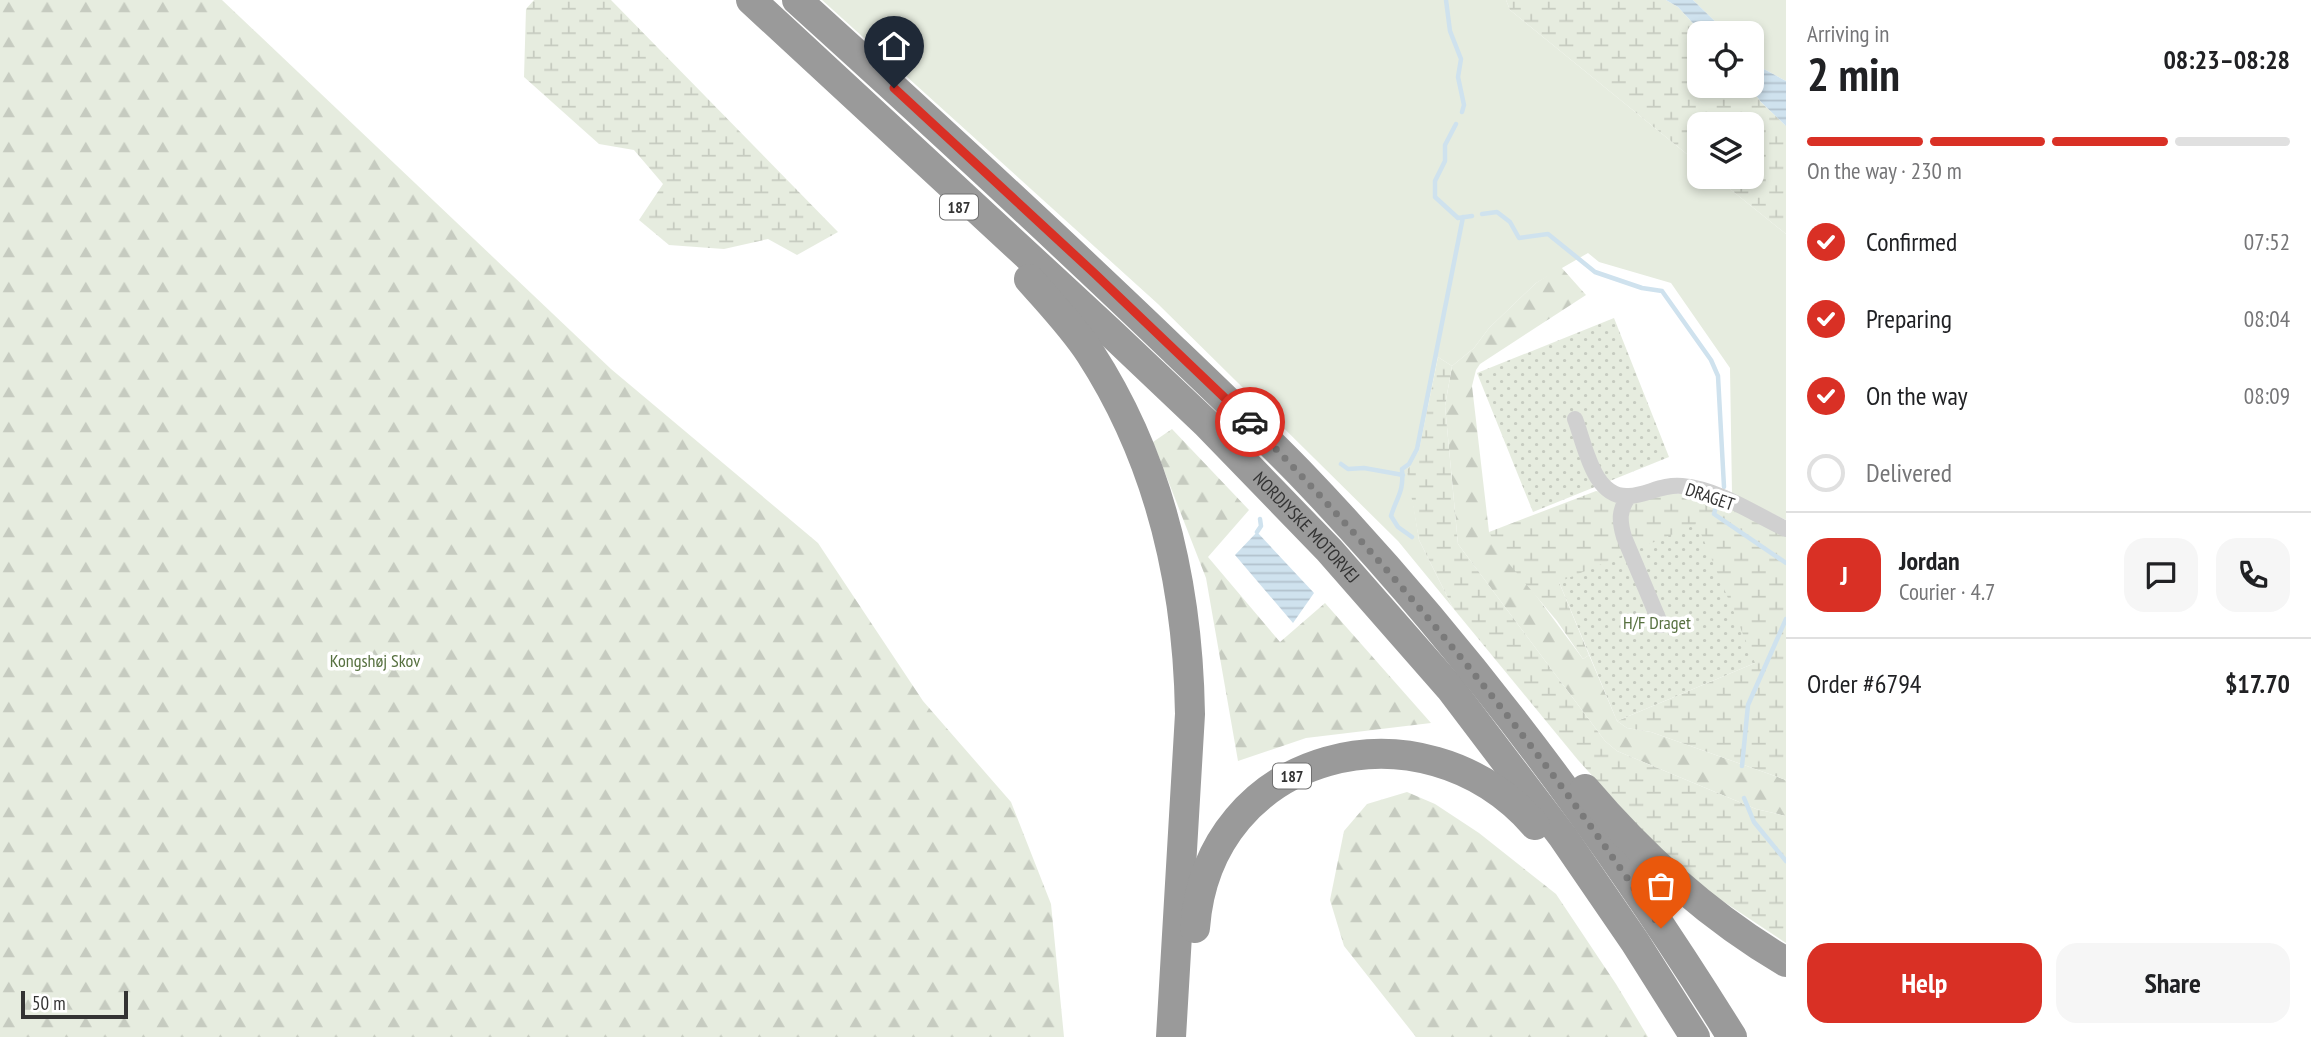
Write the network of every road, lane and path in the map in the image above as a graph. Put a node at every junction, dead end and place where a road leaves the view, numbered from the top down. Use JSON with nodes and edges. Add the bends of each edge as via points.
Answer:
{"nodes":[{"id":1,"x":751,"y":0,"type":"edge"},
{"id":2,"x":797,"y":0,"type":"edge"},
{"id":3,"x":822,"y":65,"type":"junction"},
{"id":4,"x":1575,"y":419,"type":"dead end"},
{"id":5,"x":1302,"y":475,"type":"junction"},
{"id":6,"x":1629,"y":496,"type":"junction"},
{"id":7,"x":1786,"y":529,"type":"edge"},
{"id":8,"x":1661,"y":625,"type":"dead end"},
{"id":9,"x":1786,"y":962,"type":"edge"},
{"id":10,"x":1171,"y":1037,"type":"edge"},
{"id":11,"x":1187,"y":1037,"type":"edge"},
{"id":12,"x":1679,"y":1037,"type":"edge"},
{"id":13,"x":1695,"y":1037,"type":"edge"},
{"id":14,"x":1732,"y":1037,"type":"edge"}],
"edges":[{"from":1,"to":3,"type":"highway","name":"NORDJYSKE MOTORVEJ"},
{"from":2,"to":5,"type":"highway","name":"NORDJYSKE MOTORVEJ","via":[[1104,282]]},
{"from":3,"to":10,"type":"highway","number":"187","via":[[1070,326],[1128,421],[1159,500],[1174,554],[1189,665]]},
{"from":3,"to":13,"type":"highway","name":"NORDJYSKE MOTORVEJ","via":[[1187,405],[1329,550],[1450,688],[1563,837]]},
{"from":4,"to":6,"type":"street","via":[[1603,487]]},
{"from":5,"to":9,"type":"highway","via":[[1444,617],[1630,840],[1702,906]]},
{"from":5,"to":14,"type":"highway","name":"NORDJYSKE MOTORVEJ","via":[[1435,624],[1521,732],[1622,868]]},
{"from":6,"to":7,"type":"street","name":"DRAGET","via":[[1682,486],[1724,499]]},
{"from":6,"to":8,"type":"street","via":[[1620,522]]},
{"from":11,"to":12,"type":"highway","number":"187","via":[[1202,885],[1232,827],[1282,781],[1347,756],[1387,752],[1465,771],[1493,786],[1524,813],[1554,846]]}]}
